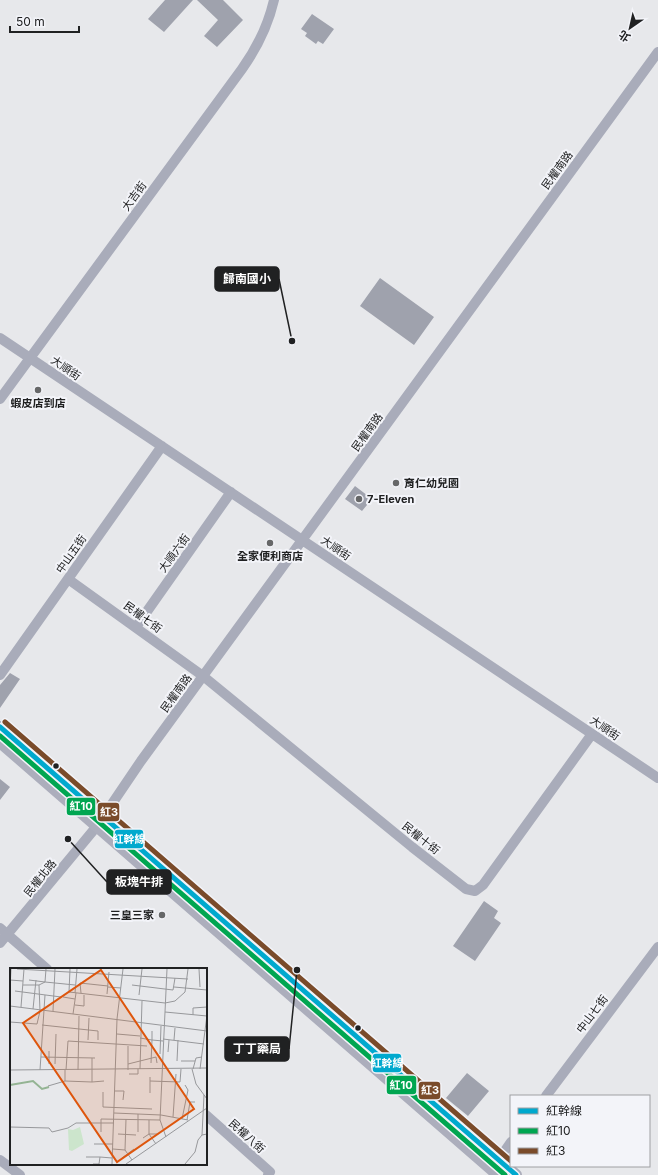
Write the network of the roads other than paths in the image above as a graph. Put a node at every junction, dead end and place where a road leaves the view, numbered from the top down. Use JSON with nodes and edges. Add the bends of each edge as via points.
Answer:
{"nodes":[{"id":1,"x":274,"y":0,"type":"edge"},
{"id":2,"x":658,"y":52,"type":"edge"},
{"id":3,"x":0,"y":338,"type":"edge"},
{"id":4,"x":30,"y":358,"type":"junction"},
{"id":5,"x":0,"y":399,"type":"edge"},
{"id":6,"x":162,"y":446,"type":"junction"},
{"id":7,"x":231,"y":492,"type":"junction"},
{"id":8,"x":302,"y":540,"type":"junction"},
{"id":9,"x":68,"y":579,"type":"junction"},
{"id":10,"x":136,"y":627,"type":"junction"},
{"id":11,"x":0,"y":676,"type":"edge"},
{"id":12,"x":203,"y":676,"type":"junction"},
{"id":13,"x":0,"y":727,"type":"edge"},
{"id":14,"x":592,"y":734,"type":"junction"},
{"id":15,"x":0,"y":742,"type":"edge"},
{"id":16,"x":658,"y":778,"type":"edge"},
{"id":17,"x":100,"y":822,"type":"junction"},
{"id":18,"x":4,"y":931,"type":"edge"},
{"id":19,"x":0,"y":943,"type":"edge"},
{"id":20,"x":658,"y":947,"type":"edge"},
{"id":21,"x":46,"y":968,"type":"edge"},
{"id":22,"x":547,"y":1095,"type":"edge"},
{"id":23,"x":207,"y":1116,"type":"edge"},
{"id":24,"x":510,"y":1144,"type":"edge"},
{"id":25,"x":0,"y":1160,"type":"edge"},
{"id":26,"x":496,"y":1168,"type":"edge"},
{"id":27,"x":20,"y":1175,"type":"edge"},
{"id":28,"x":268,"y":1175,"type":"edge"},
{"id":29,"x":516,"y":1175,"type":"edge"}],
"edges":[{"from":1,"to":4,"type":"street","name":"大吉街","via":[[255,50]]},
{"from":2,"to":8,"type":"street","name":"民權南路"},
{"from":3,"to":4,"type":"street","name":"大順街"},
{"from":4,"to":5,"type":"street","name":"大吉街"},
{"from":4,"to":6,"type":"street","name":"大順街"},
{"from":6,"to":7,"type":"street","name":"大順街"},
{"from":6,"to":9,"type":"street","name":"中山五街"},
{"from":7,"to":8,"type":"street","name":"大順街"},
{"from":7,"to":10,"type":"street","name":"大順六街"},
{"from":8,"to":12,"type":"street","name":"民權南路"},
{"from":8,"to":14,"type":"street","name":"大順街"},
{"from":9,"to":10,"type":"street","name":"民權七街"},
{"from":9,"to":11,"type":"street","name":"中山五街"},
{"from":10,"to":12,"type":"street","name":"民權七街"},
{"from":12,"to":14,"type":"street","name":"民權十街","via":[[412,847],[466,888],[475,891],[483,885]]},
{"from":12,"to":17,"type":"street","name":"民權南路"},
{"from":13,"to":17,"type":"main road"},
{"from":14,"to":16,"type":"street","name":"大順街"},
{"from":15,"to":17,"type":"main road"},
{"from":17,"to":18,"type":"street","name":"民權北路"},
{"from":17,"to":26,"type":"main road"},
{"from":18,"to":19,"type":"street","name":"民權北路"},
{"from":18,"to":21,"type":"street"},
{"from":20,"to":22,"type":"street","name":"中山七街"},
{"from":23,"to":28,"type":"street","name":"民權八街","via":[[270,1172]]},
{"from":24,"to":26,"type":"street"},
{"from":25,"to":27,"type":"street"},
{"from":26,"to":29,"type":"main road"}]}
